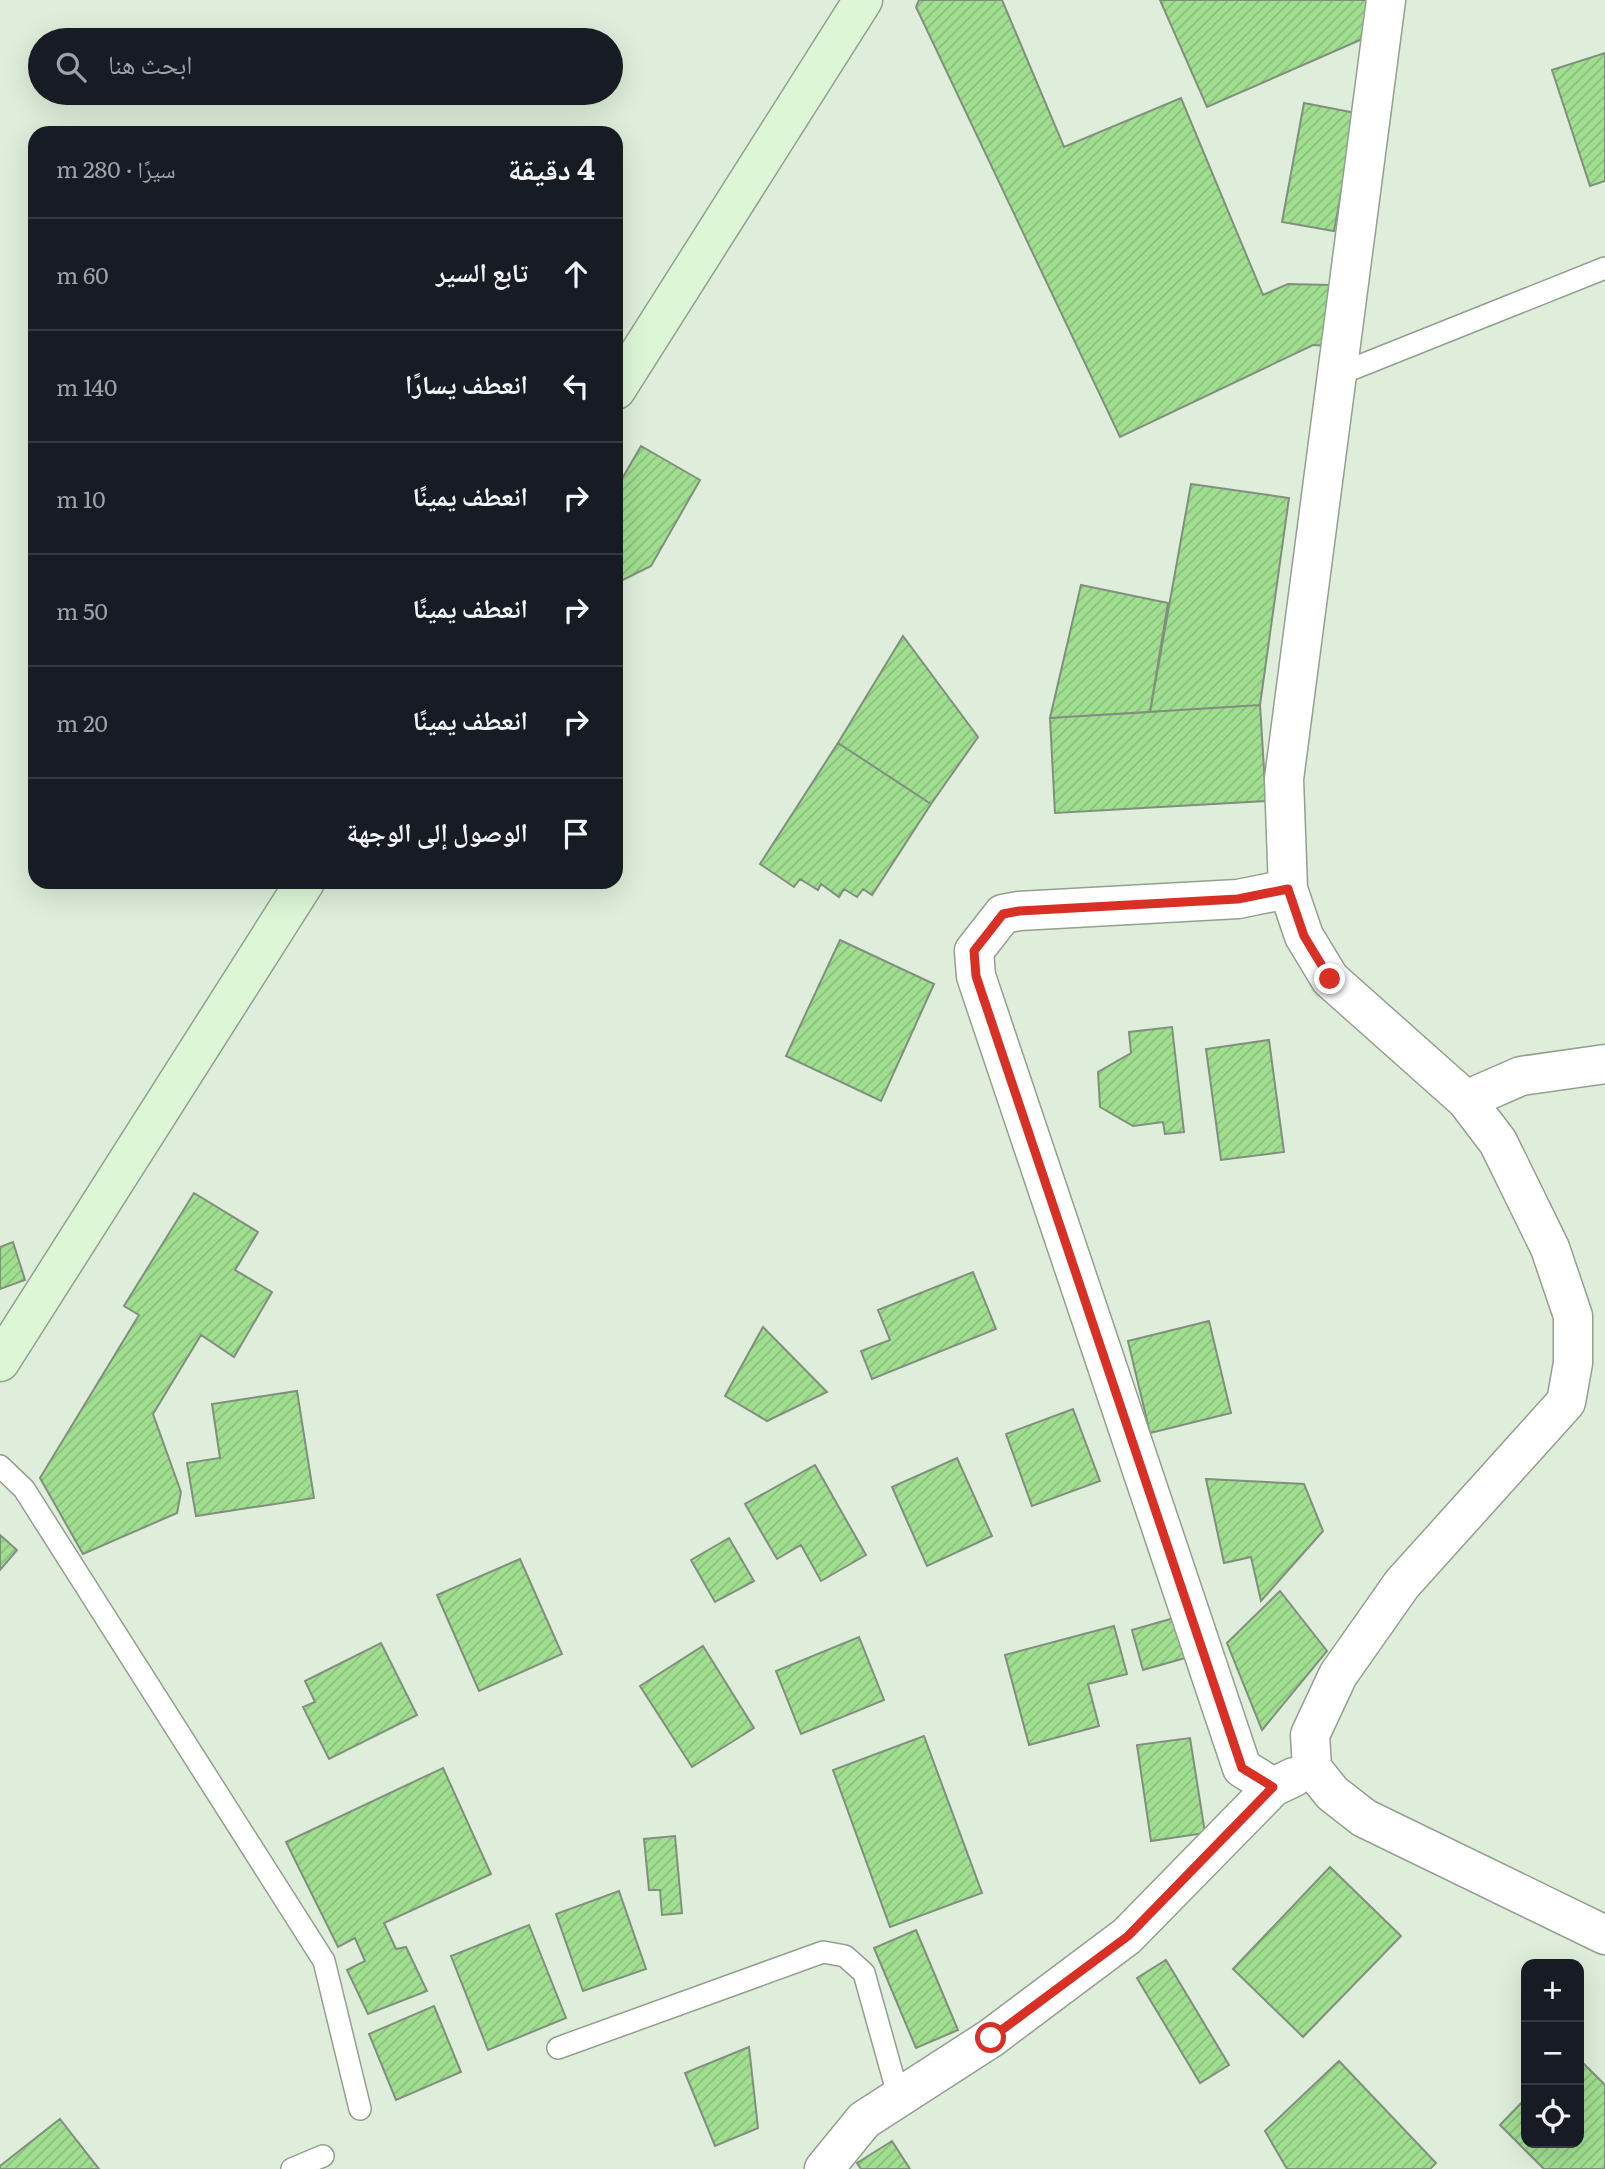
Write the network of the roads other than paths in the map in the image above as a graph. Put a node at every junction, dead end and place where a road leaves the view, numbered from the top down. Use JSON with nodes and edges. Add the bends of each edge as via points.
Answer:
{"nodes":[{"id":1,"x":863,"y":0,"type":"edge"},
{"id":2,"x":1385,"y":0,"type":"edge"},
{"id":3,"x":1605,"y":268,"type":"edge"},
{"id":4,"x":1337,"y":375,"type":"junction"},
{"id":5,"x":623,"y":379,"type":"edge"},
{"id":6,"x":301,"y":889,"type":"edge"},
{"id":7,"x":1288,"y":889,"type":"junction"},
{"id":8,"x":1605,"y":1064,"type":"edge"},
{"id":9,"x":1466,"y":1100,"type":"junction"},
{"id":10,"x":0,"y":1362,"type":"edge"},
{"id":11,"x":1589,"y":1367,"type":"edge"},
{"id":12,"x":0,"y":1466,"type":"edge"},
{"id":13,"x":1312,"y":1768,"type":"junction"},
{"id":14,"x":1273,"y":1787,"type":"junction"},
{"id":15,"x":1605,"y":1935,"type":"edge"},
{"id":16,"x":558,"y":2048,"type":"dead end"},
{"id":17,"x":899,"y":2098,"type":"junction"},
{"id":18,"x":360,"y":2109,"type":"dead end"},
{"id":19,"x":323,"y":2156,"type":"dead end"},
{"id":20,"x":292,"y":2169,"type":"edge"},
{"id":21,"x":824,"y":2169,"type":"edge"}],
"edges":[{"from":1,"to":5,"type":"main road"},
{"from":2,"to":4,"type":"street"},
{"from":3,"to":4,"type":"lane"},
{"from":4,"to":7,"type":"street","via":[[1284,779]]},
{"from":6,"to":10,"type":"main road"},
{"from":7,"to":9,"type":"street","via":[[1304,936],[1330,979]]},
{"from":7,"to":14,"type":"street","via":[[1238,899],[1003,914],[974,951],[976,976],[1242,1768]]},
{"from":8,"to":9,"type":"street","via":[[1521,1076]]},
{"from":9,"to":11,"type":"street","via":[[1498,1142],[1550,1248]]},
{"from":11,"to":13,"type":"street","via":[[1566,1402],[1402,1584],[1338,1675],[1310,1735]]},
{"from":12,"to":18,"type":"lane","via":[[24,1489],[324,1961]]},
{"from":13,"to":14,"type":"street"},
{"from":13,"to":15,"type":"street","via":[[1332,1793],[1364,1818]]},
{"from":14,"to":17,"type":"street","via":[[1128,1936],[991,2038]]},
{"from":16,"to":17,"type":"lane","via":[[823,1952],[845,1956],[864,1973]]},
{"from":17,"to":21,"type":"street","via":[[864,2120]]},
{"from":19,"to":20,"type":"lane"}]}
